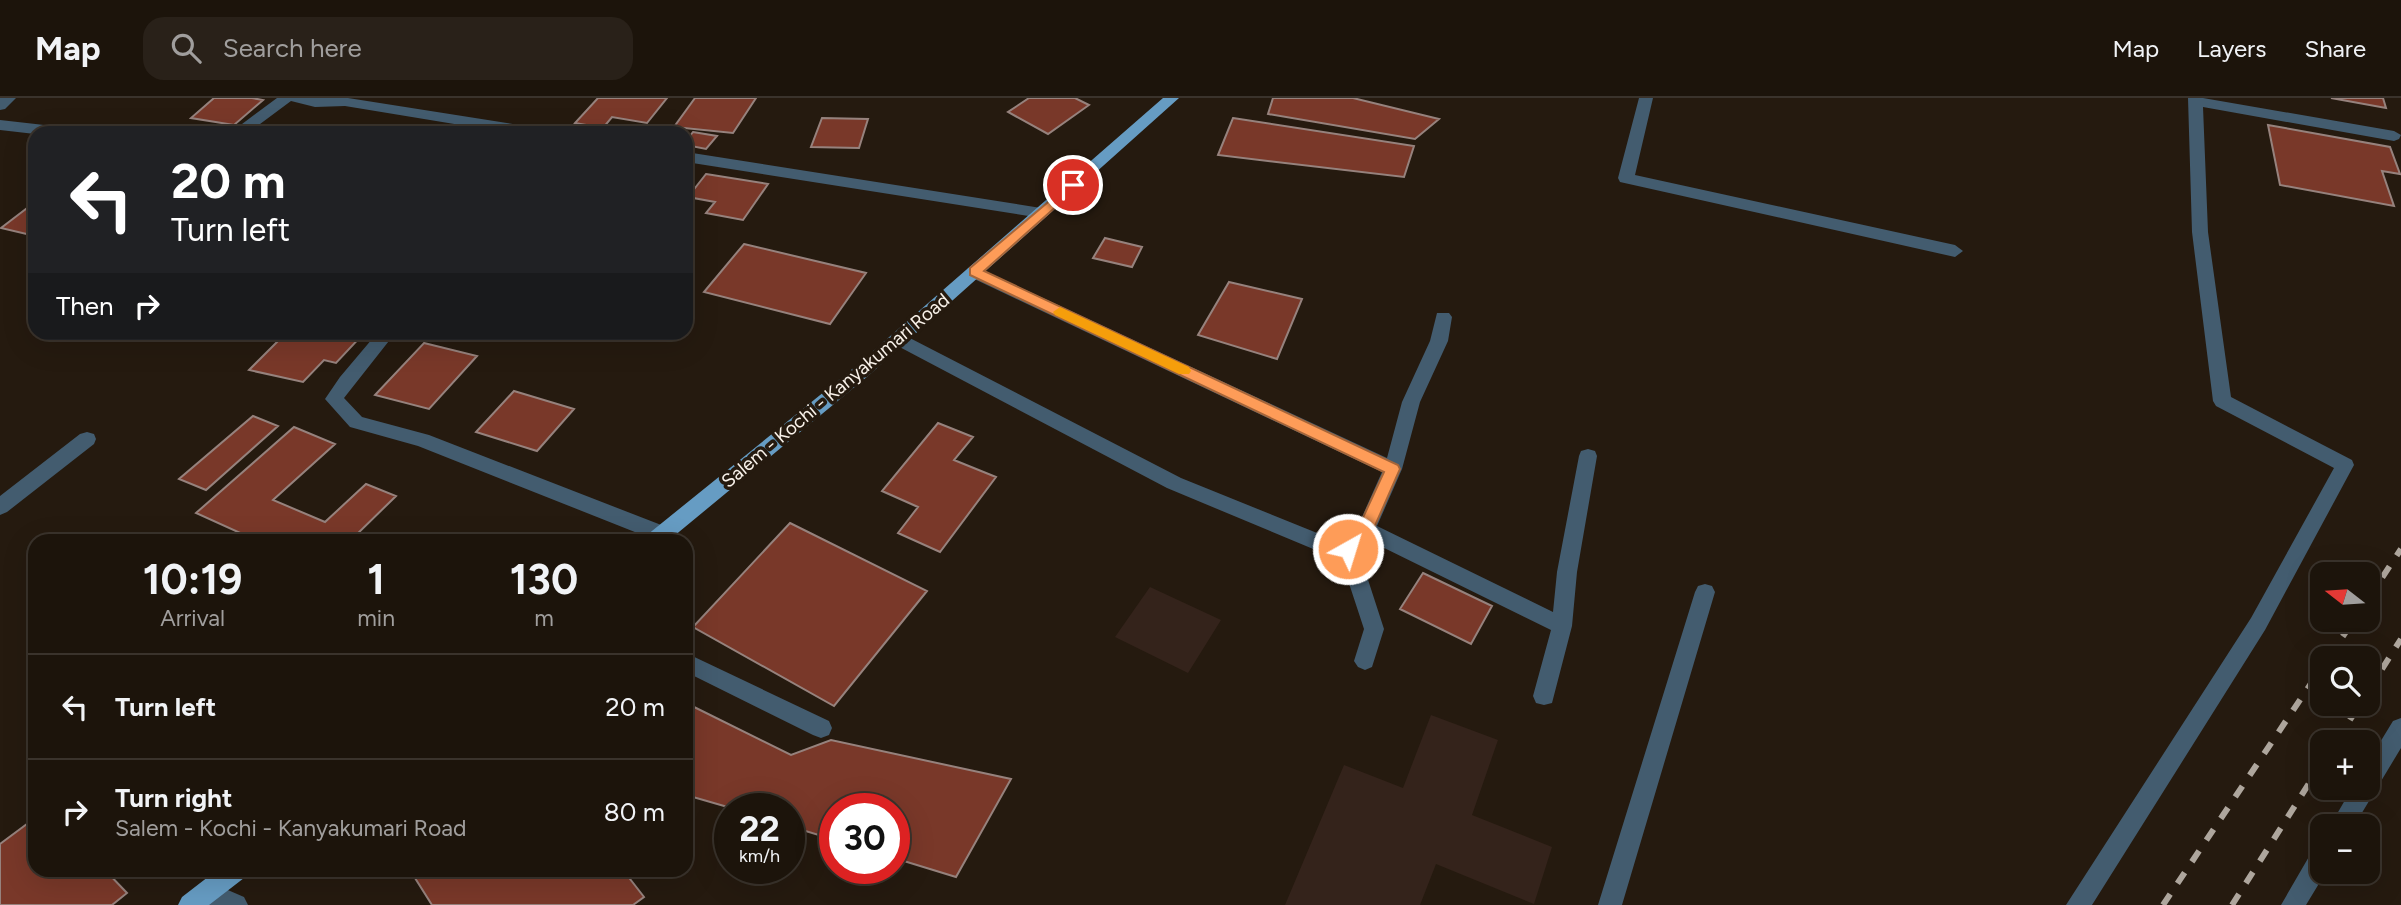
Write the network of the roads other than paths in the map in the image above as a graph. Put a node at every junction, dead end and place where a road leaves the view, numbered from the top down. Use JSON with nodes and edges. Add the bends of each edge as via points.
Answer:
{"nodes":[{"id":1,"x":9,"y":98,"type":"edge"},
{"id":2,"x":286,"y":98,"type":"edge"},
{"id":3,"x":295,"y":98,"type":"edge"},
{"id":4,"x":1172,"y":98,"type":"edge"},
{"id":5,"x":1646,"y":98,"type":"edge"},
{"id":6,"x":2195,"y":99,"type":"edge"},
{"id":7,"x":0,"y":106,"type":"edge"},
{"id":8,"x":0,"y":125,"type":"edge"},
{"id":9,"x":250,"y":126,"type":"edge"},
{"id":10,"x":494,"y":126,"type":"edge"},
{"id":11,"x":28,"y":128,"type":"edge"},
{"id":12,"x":2393,"y":136,"type":"dead end"},
{"id":13,"x":693,"y":158,"type":"edge"},
{"id":14,"x":1041,"y":213,"type":"junction"},
{"id":15,"x":1955,"y":251,"type":"dead end"},
{"id":16,"x":974,"y":272,"type":"junction"},
{"id":17,"x":1443,"y":317,"type":"dead end"},
{"id":18,"x":898,"y":339,"type":"junction"},
{"id":19,"x":382,"y":340,"type":"edge"},
{"id":20,"x":87,"y":439,"type":"dead end"},
{"id":21,"x":1588,"y":456,"type":"dead end"},
{"id":22,"x":1393,"y":469,"type":"junction"},
{"id":23,"x":0,"y":507,"type":"edge"},
{"id":24,"x":1366,"y":530,"type":"junction"},
{"id":25,"x":648,"y":534,"type":"edge"},
{"id":26,"x":663,"y":534,"type":"edge"},
{"id":27,"x":1348,"y":549,"type":"junction"},
{"id":28,"x":1705,"y":592,"type":"dead end"},
{"id":29,"x":1562,"y":626,"type":"junction"},
{"id":30,"x":1365,"y":661,"type":"dead end"},
{"id":31,"x":693,"y":665,"type":"edge"},
{"id":32,"x":1544,"y":696,"type":"dead end"},
{"id":33,"x":2401,"y":727,"type":"edge"},
{"id":34,"x":821,"y":728,"type":"dead end"},
{"id":35,"x":2380,"y":762,"type":"edge"},
{"id":36,"x":2310,"y":876,"type":"edge"},
{"id":37,"x":227,"y":877,"type":"edge"},
{"id":38,"x":199,"y":898,"type":"edge"},
{"id":39,"x":236,"y":905,"type":"edge"},
{"id":40,"x":1610,"y":905,"type":"edge"},
{"id":41,"x":2078,"y":905,"type":"edge"},
{"id":42,"x":2293,"y":905,"type":"edge"}],
"edges":[{"from":1,"to":7,"type":"street"},
{"from":2,"to":9,"type":"street"},
{"from":3,"to":10,"type":"street"},
{"from":4,"to":14,"type":"main road","name":"Salem - Kochi - Kanyakumari Road"},
{"from":5,"to":15,"type":"street","via":[[1626,178]]},
{"from":6,"to":12,"type":"street"},
{"from":6,"to":41,"type":"street","via":[[2200,232],[2222,401],[2345,464],[2258,624]]},
{"from":8,"to":11,"type":"street"},
{"from":13,"to":14,"type":"street"},
{"from":14,"to":16,"type":"main road","name":"Salem - Kochi - Kanyakumari Road"},
{"from":16,"to":18,"type":"main road","name":"Salem - Kochi - Kanyakumari Road"},
{"from":16,"to":22,"type":"street"},
{"from":17,"to":22,"type":"street","via":[[1439,341],[1411,402]]},
{"from":18,"to":26,"type":"main road","name":"Salem - Kochi - Kanyakumari Road"},
{"from":18,"to":27,"type":"street","via":[[1174,483],[1325,545]]},
{"from":19,"to":25,"type":"street","via":[[334,399],[356,422],[422,440]]},
{"from":20,"to":23,"type":"street"},
{"from":21,"to":29,"type":"street"},
{"from":22,"to":24,"type":"street"},
{"from":24,"to":27,"type":"street","via":[[1360,542]]},
{"from":24,"to":29,"type":"street"},
{"from":27,"to":30,"type":"street","via":[[1374,629]]},
{"from":28,"to":40,"type":"street"},
{"from":29,"to":32,"type":"street"},
{"from":31,"to":34,"type":"street"},
{"from":33,"to":35,"type":"street"},
{"from":36,"to":42,"type":"street"},
{"from":37,"to":38,"type":"main road"},
{"from":38,"to":39,"type":"street"}]}
